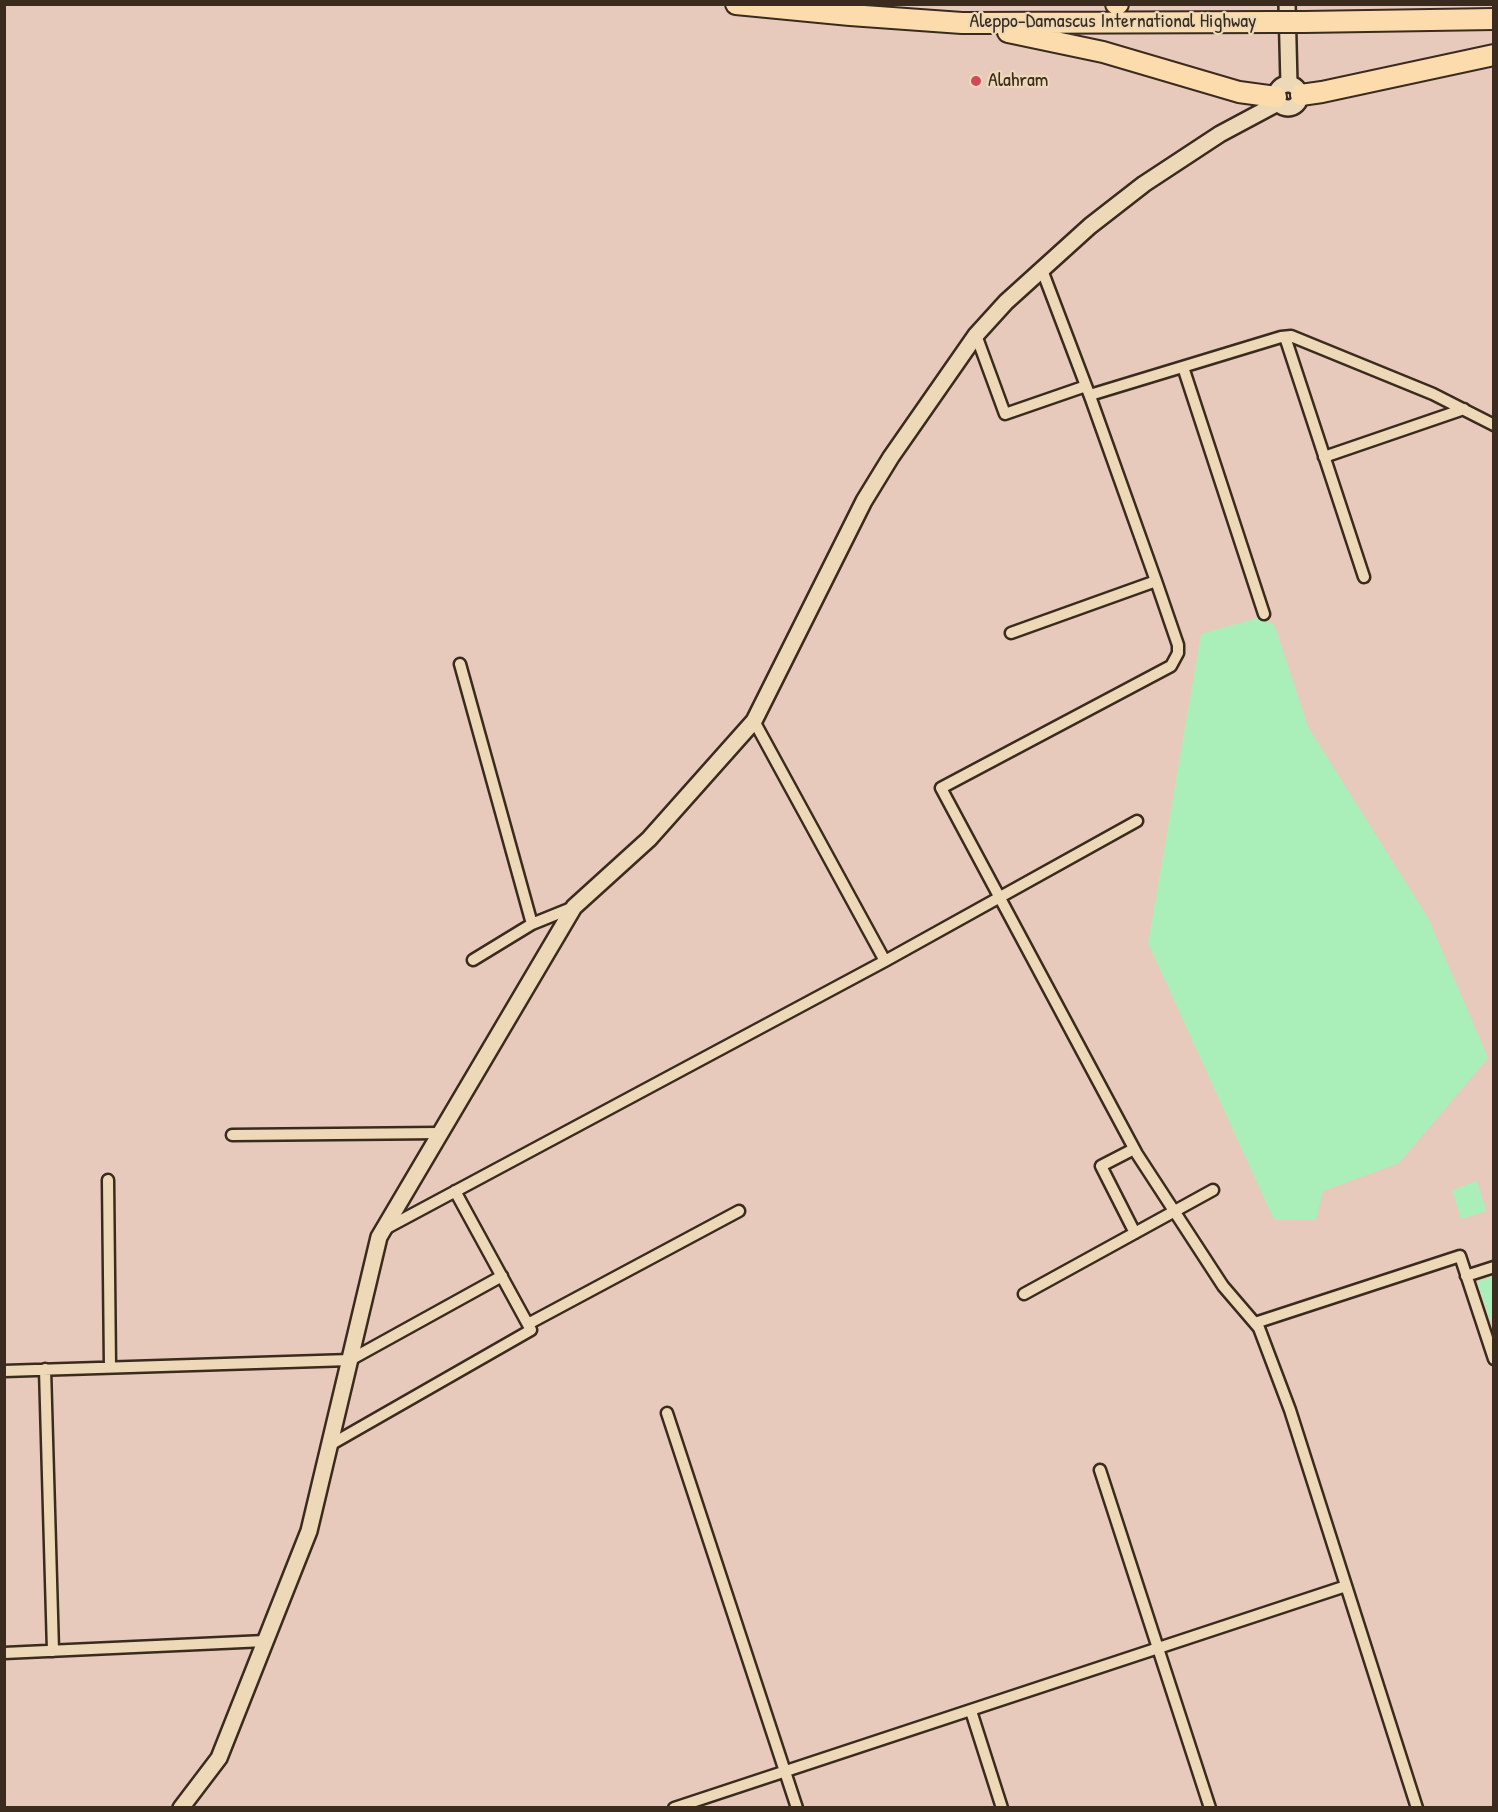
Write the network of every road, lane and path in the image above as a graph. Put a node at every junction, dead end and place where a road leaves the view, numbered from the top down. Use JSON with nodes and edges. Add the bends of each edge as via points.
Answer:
{"nodes":[{"id":1,"x":736,"y":4,"type":"edge"},
{"id":2,"x":1287,"y":4,"type":"edge"},
{"id":3,"x":1494,"y":19,"type":"edge"},
{"id":4,"x":962,"y":22,"type":"junction"},
{"id":5,"x":1494,"y":56,"type":"edge"},
{"id":6,"x":1286,"y":95,"type":"junction"},
{"id":7,"x":1042,"y":270,"type":"junction"},
{"id":8,"x":976,"y":335,"type":"junction"},
{"id":9,"x":1285,"y":337,"type":"junction"},
{"id":10,"x":1183,"y":367,"type":"junction"},
{"id":11,"x":1088,"y":391,"type":"junction"},
{"id":12,"x":1464,"y":409,"type":"junction"},
{"id":13,"x":1494,"y":425,"type":"edge"},
{"id":14,"x":1324,"y":457,"type":"junction"},
{"id":15,"x":1364,"y":577,"type":"dead end"},
{"id":16,"x":1156,"y":581,"type":"junction"},
{"id":17,"x":1264,"y":614,"type":"dead end"},
{"id":18,"x":1011,"y":633,"type":"dead end"},
{"id":19,"x":460,"y":664,"type":"dead end"},
{"id":20,"x":754,"y":721,"type":"junction"},
{"id":21,"x":1137,"y":821,"type":"dead end"},
{"id":22,"x":999,"y":898,"type":"junction"},
{"id":23,"x":574,"y":907,"type":"junction"},
{"id":24,"x":532,"y":924,"type":"junction"},
{"id":25,"x":472,"y":960,"type":"dead end"},
{"id":26,"x":885,"y":961,"type":"junction"},
{"id":27,"x":440,"y":1133,"type":"junction"},
{"id":28,"x":232,"y":1135,"type":"dead end"},
{"id":29,"x":1134,"y":1149,"type":"junction"},
{"id":30,"x":108,"y":1180,"type":"dead end"},
{"id":31,"x":455,"y":1191,"type":"junction"},
{"id":32,"x":1213,"y":1191,"type":"dead end"},
{"id":33,"x":739,"y":1211,"type":"dead end"},
{"id":34,"x":1174,"y":1212,"type":"junction"},
{"id":35,"x":383,"y":1230,"type":"junction"},
{"id":36,"x":1135,"y":1233,"type":"junction"},
{"id":37,"x":1494,"y":1267,"type":"edge"},
{"id":38,"x":502,"y":1276,"type":"junction"},
{"id":39,"x":1466,"y":1276,"type":"junction"},
{"id":40,"x":1024,"y":1294,"type":"dead end"},
{"id":41,"x":1255,"y":1323,"type":"junction"},
{"id":42,"x":528,"y":1324,"type":"junction"},
{"id":43,"x":1494,"y":1359,"type":"edge"},
{"id":44,"x":350,"y":1360,"type":"junction"},
{"id":45,"x":110,"y":1367,"type":"junction"},
{"id":46,"x":45,"y":1369,"type":"junction"},
{"id":47,"x":4,"y":1371,"type":"edge"},
{"id":48,"x":667,"y":1413,"type":"dead end"},
{"id":49,"x":330,"y":1445,"type":"junction"},
{"id":50,"x":1100,"y":1470,"type":"dead end"},
{"id":51,"x":1346,"y":1586,"type":"junction"},
{"id":52,"x":266,"y":1641,"type":"junction"},
{"id":53,"x":1158,"y":1648,"type":"junction"},
{"id":54,"x":52,"y":1651,"type":"junction"},
{"id":55,"x":4,"y":1653,"type":"edge"},
{"id":56,"x":971,"y":1711,"type":"junction"},
{"id":57,"x":785,"y":1771,"type":"junction"},
{"id":58,"x":181,"y":1808,"type":"edge"},
{"id":59,"x":674,"y":1808,"type":"edge"},
{"id":60,"x":797,"y":1808,"type":"edge"},
{"id":61,"x":1002,"y":1808,"type":"edge"},
{"id":62,"x":1210,"y":1808,"type":"edge"},
{"id":63,"x":1417,"y":1808,"type":"edge"}],
"edges":[{"from":1,"to":4,"type":"highway","name":"Aleppo-Damascus International Highway"},
{"from":2,"to":6,"type":"street"},
{"from":3,"to":4,"type":"highway","name":"Aleppo-Damascus International Highway","bridge":true},
{"from":4,"to":6,"type":"highway","via":[[1103,52],[1239,92]]},
{"from":5,"to":6,"type":"highway","via":[[1322,92]]},
{"from":6,"to":7,"type":"street","via":[[1144,184]]},
{"from":7,"to":8,"type":"street"},
{"from":7,"to":11,"type":"street"},
{"from":8,"to":11,"type":"street","via":[[1005,414]]},
{"from":8,"to":20,"type":"street","via":[[864,501]]},
{"from":9,"to":10,"type":"street"},
{"from":9,"to":12,"type":"street","via":[[1299,338]]},
{"from":9,"to":14,"type":"street"},
{"from":10,"to":11,"type":"street"},
{"from":10,"to":17,"type":"street"},
{"from":11,"to":16,"type":"street"},
{"from":12,"to":13,"type":"street"},
{"from":12,"to":14,"type":"street"},
{"from":14,"to":15,"type":"street"},
{"from":16,"to":18,"type":"street"},
{"from":16,"to":22,"type":"street","via":[[1178,645],[1171,666],[941,788]]},
{"from":19,"to":24,"type":"street"},
{"from":20,"to":23,"type":"street","via":[[649,839]]},
{"from":20,"to":26,"type":"street"},
{"from":21,"to":22,"type":"street"},
{"from":22,"to":26,"type":"street"},
{"from":22,"to":29,"type":"street"},
{"from":23,"to":24,"type":"street"},
{"from":23,"to":27,"type":"street"},
{"from":24,"to":25,"type":"street"},
{"from":26,"to":31,"type":"street"},
{"from":27,"to":28,"type":"street"},
{"from":27,"to":35,"type":"street"},
{"from":29,"to":34,"type":"street"},
{"from":29,"to":36,"type":"street","via":[[1101,1166]]},
{"from":30,"to":45,"type":"street"},
{"from":31,"to":35,"type":"street"},
{"from":31,"to":38,"type":"street"},
{"from":32,"to":34,"type":"street"},
{"from":33,"to":42,"type":"street"},
{"from":34,"to":36,"type":"street"},
{"from":34,"to":41,"type":"street","via":[[1222,1286]]},
{"from":35,"to":44,"type":"street"},
{"from":36,"to":40,"type":"street"},
{"from":37,"to":39,"type":"street"},
{"from":38,"to":42,"type":"street"},
{"from":38,"to":44,"type":"street"},
{"from":39,"to":41,"type":"street","via":[[1460,1256]]},
{"from":39,"to":43,"type":"street"},
{"from":41,"to":51,"type":"street","via":[[1290,1410]]},
{"from":42,"to":49,"type":"street","via":[[531,1330]]},
{"from":44,"to":45,"type":"street"},
{"from":44,"to":49,"type":"street"},
{"from":45,"to":46,"type":"street"},
{"from":46,"to":47,"type":"street"},
{"from":46,"to":54,"type":"street"},
{"from":48,"to":57,"type":"street"},
{"from":49,"to":52,"type":"street","via":[[309,1531]]},
{"from":50,"to":53,"type":"street"},
{"from":51,"to":53,"type":"street"},
{"from":51,"to":63,"type":"street"},
{"from":52,"to":54,"type":"street"},
{"from":52,"to":58,"type":"street","via":[[219,1758]]},
{"from":53,"to":56,"type":"street"},
{"from":53,"to":62,"type":"street"},
{"from":54,"to":55,"type":"street"},
{"from":56,"to":57,"type":"street"},
{"from":56,"to":61,"type":"street"},
{"from":57,"to":59,"type":"street"},
{"from":57,"to":60,"type":"street"}]}
